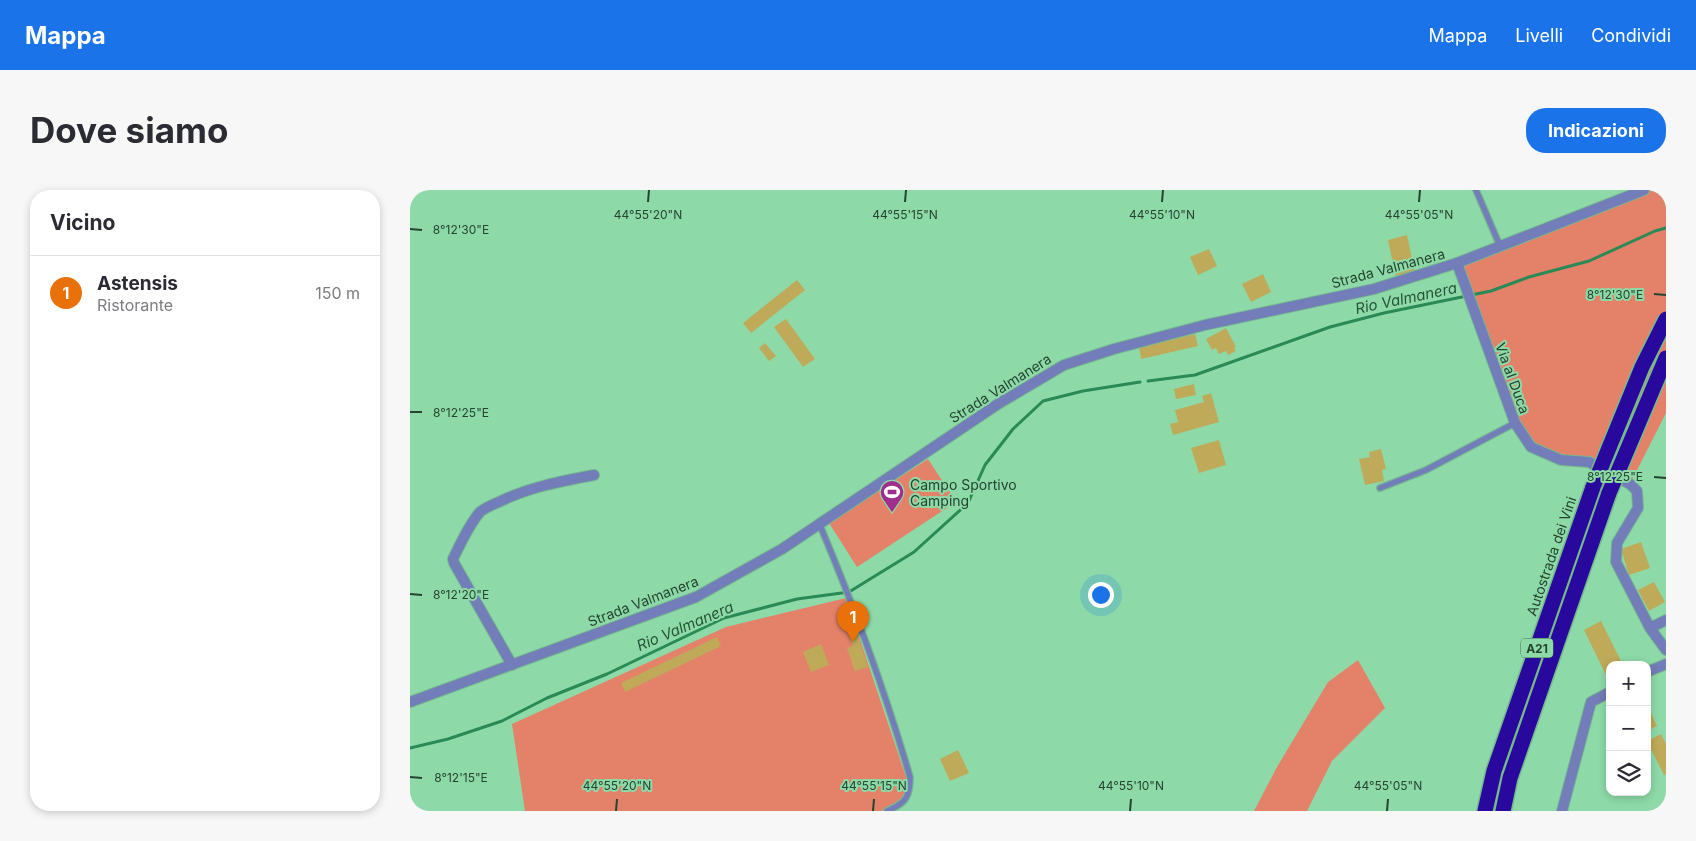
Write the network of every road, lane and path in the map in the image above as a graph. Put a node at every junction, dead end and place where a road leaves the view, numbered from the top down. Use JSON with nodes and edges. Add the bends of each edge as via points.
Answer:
{"nodes":[{"id":1,"x":1476,"y":190,"type":"edge"},
{"id":2,"x":1644,"y":190,"type":"edge"},
{"id":3,"x":1500,"y":246,"type":"junction"},
{"id":4,"x":1457,"y":263,"type":"junction"},
{"id":5,"x":1666,"y":319,"type":"edge"},
{"id":6,"x":1666,"y":358,"type":"edge"},
{"id":7,"x":1515,"y":423,"type":"junction"},
{"id":8,"x":594,"y":475,"type":"dead end"},
{"id":9,"x":1380,"y":488,"type":"dead end"},
{"id":10,"x":819,"y":524,"type":"junction"},
{"id":11,"x":1666,"y":620,"type":"edge"},
{"id":12,"x":1650,"y":628,"type":"junction"},
{"id":13,"x":1666,"y":650,"type":"edge"},
{"id":14,"x":512,"y":664,"type":"junction"},
{"id":15,"x":1666,"y":664,"type":"edge"},
{"id":16,"x":1651,"y":670,"type":"edge"},
{"id":17,"x":1606,"y":694,"type":"edge"},
{"id":18,"x":410,"y":702,"type":"edge"},
{"id":19,"x":897,"y":809,"type":"edge"},
{"id":20,"x":888,"y":811,"type":"edge"},
{"id":21,"x":1485,"y":811,"type":"edge"},
{"id":22,"x":1503,"y":811,"type":"edge"},
{"id":23,"x":1562,"y":811,"type":"edge"}],
"edges":[{"from":1,"to":3,"type":"lane"},
{"from":2,"to":3,"type":"street","name":"Strada Valmanera"},
{"from":3,"to":4,"type":"street","name":"Strada Valmanera"},
{"from":4,"to":7,"type":"street","name":"Via al Duca"},
{"from":4,"to":10,"type":"street","name":"Strada Valmanera","via":[[1374,290],[1205,325],[1064,365],[998,404]]},
{"from":5,"to":21,"type":"highway","name":"Autostrada dei Vini","number":"A21","bridge":true,"via":[[1642,367],[1592,487],[1494,771]]},
{"from":6,"to":22,"type":"highway","number":"A21","bridge":true,"via":[[1608,493],[1510,778]]},
{"from":7,"to":9,"type":"lane","via":[[1426,470]]},
{"from":7,"to":12,"type":"street","name":"Via al Duca","via":[[1531,447],[1561,460],[1588,462],[1638,491],[1638,508],[1617,543],[1616,562]]},
{"from":8,"to":14,"type":"street","via":[[526,491],[487,507],[470,527],[453,559]]},
{"from":10,"to":14,"type":"street","name":"Strada Valmanera","via":[[782,549],[696,597]]},
{"from":10,"to":19,"type":"lane","via":[[872,659],[910,777],[905,802]]},
{"from":11,"to":12,"type":"street"},
{"from":12,"to":13,"type":"street","name":"Via al Duca"},
{"from":14,"to":18,"type":"street","name":"Strada Valmanera"},
{"from":15,"to":16,"type":"street"},
{"from":17,"to":23,"type":"street","via":[[1590,702]]},
{"from":19,"to":20,"type":"lane"}]}
